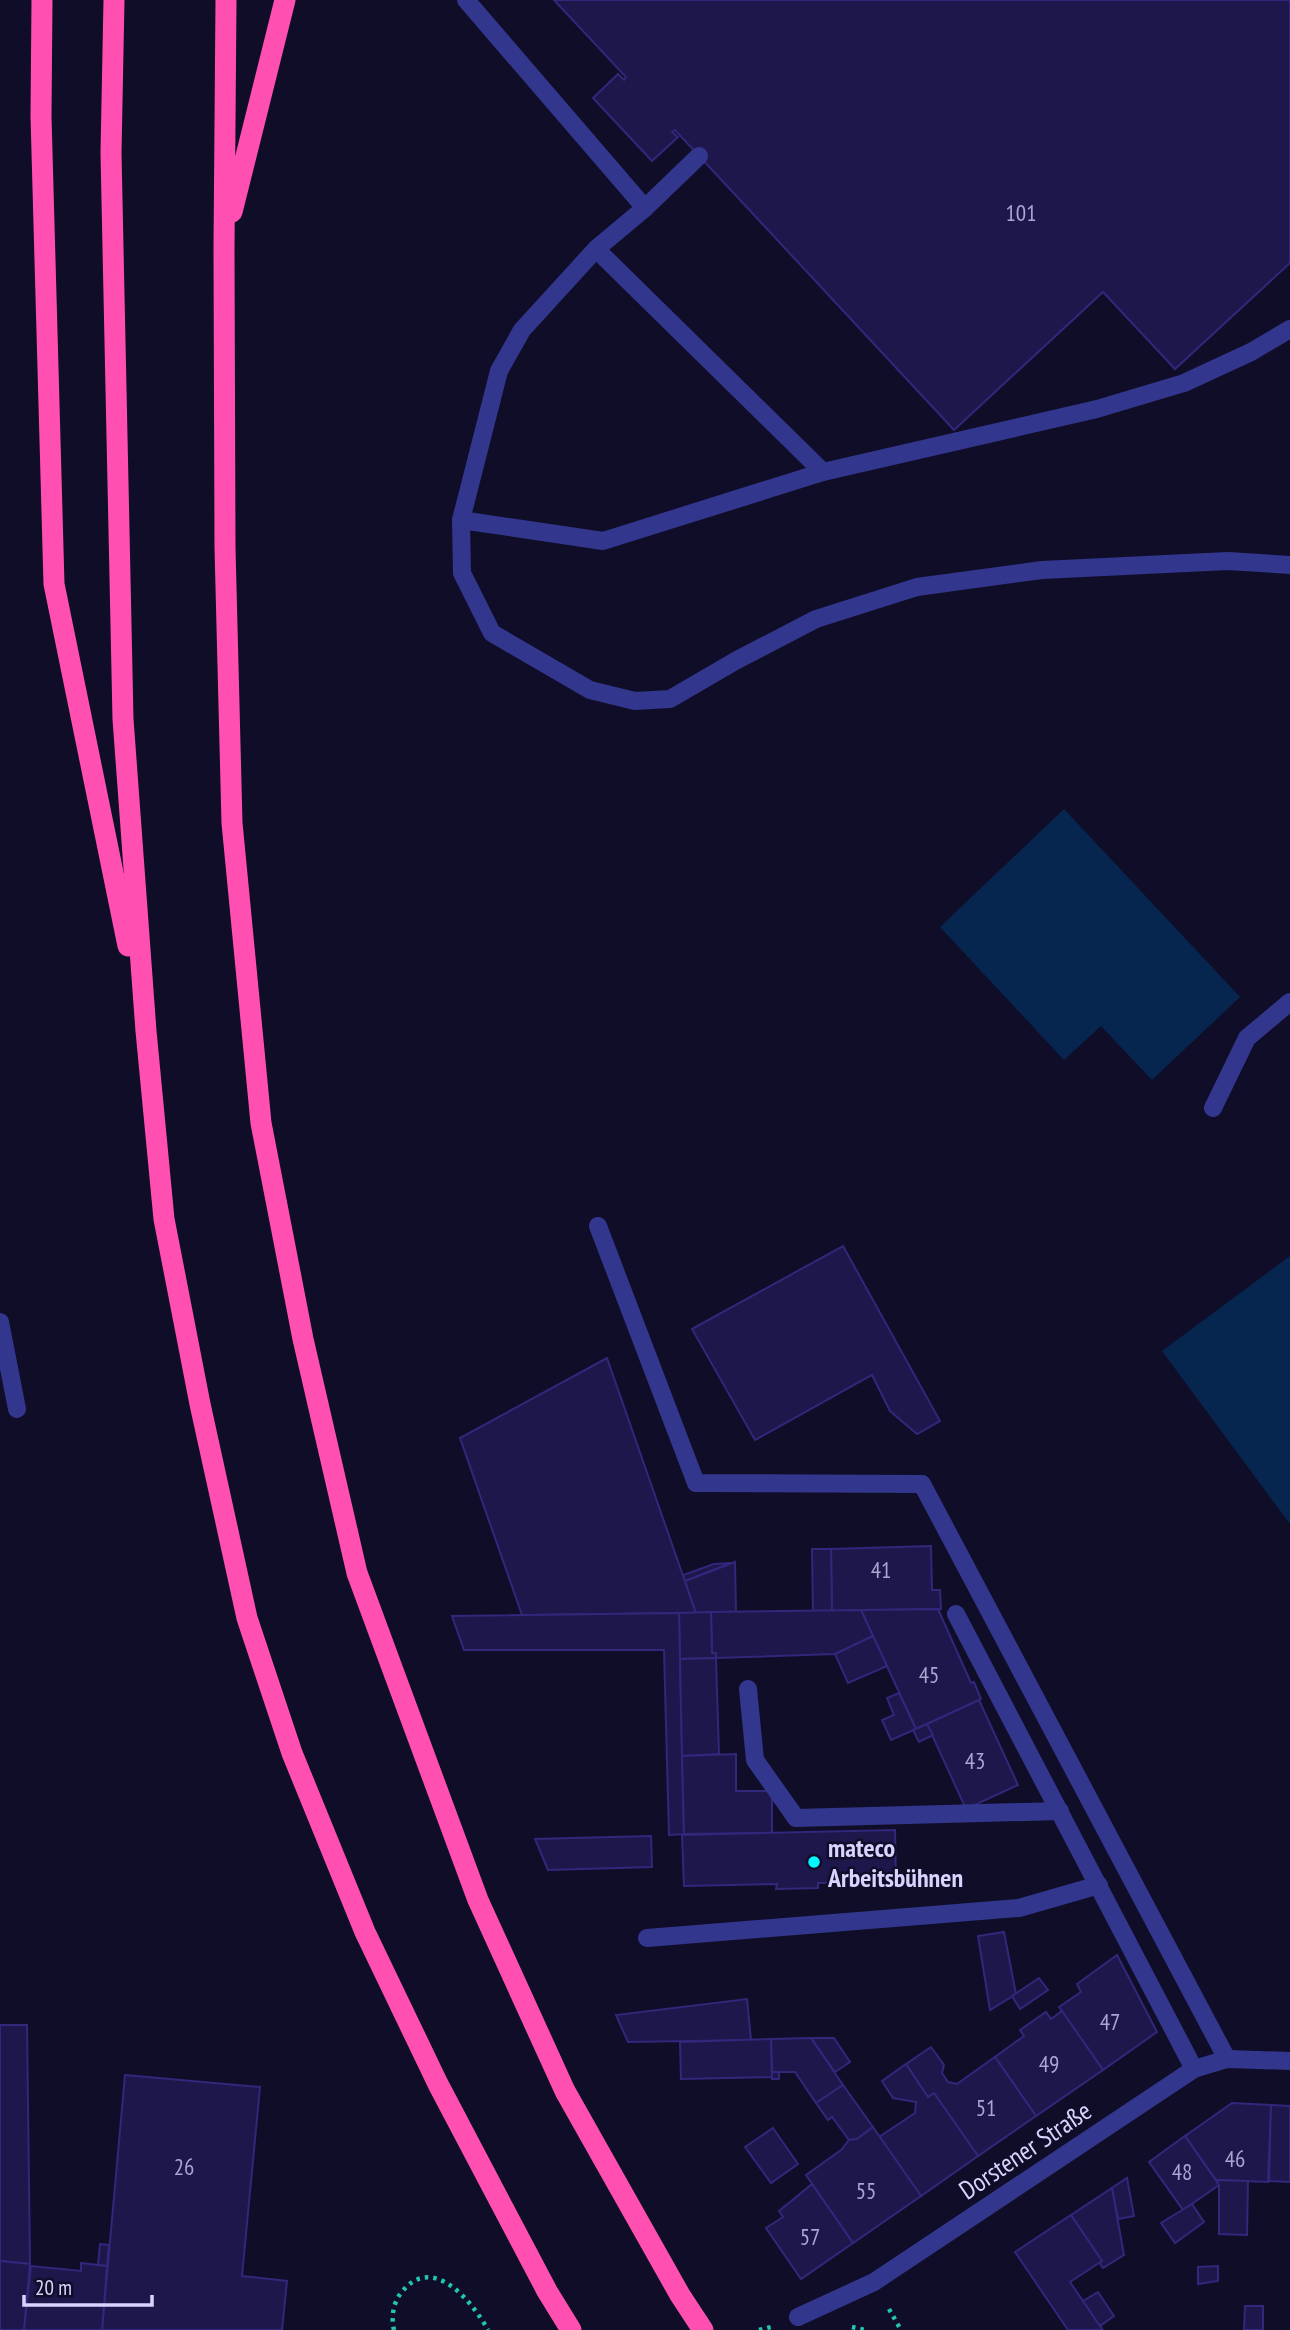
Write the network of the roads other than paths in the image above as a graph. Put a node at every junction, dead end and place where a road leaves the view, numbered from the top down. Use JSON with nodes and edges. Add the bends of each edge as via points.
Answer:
{"nodes":[{"id":1,"x":42,"y":0,"type":"edge"},
{"id":2,"x":114,"y":0,"type":"edge"},
{"id":3,"x":226,"y":0,"type":"edge"},
{"id":4,"x":285,"y":0,"type":"edge"},
{"id":5,"x":466,"y":0,"type":"edge"},
{"id":6,"x":699,"y":156,"type":"dead end"},
{"id":7,"x":645,"y":208,"type":"junction"},
{"id":8,"x":224,"y":248,"type":"junction"},
{"id":9,"x":596,"y":249,"type":"junction"},
{"id":10,"x":1290,"y":328,"type":"edge"},
{"id":11,"x":823,"y":472,"type":"junction"},
{"id":12,"x":461,"y":520,"type":"junction"},
{"id":13,"x":1290,"y":565,"type":"edge"},
{"id":14,"x":1290,"y":1002,"type":"edge"},
{"id":15,"x":146,"y":1031,"type":"junction"},
{"id":16,"x":1213,"y":1108,"type":"dead end"},
{"id":17,"x":598,"y":1226,"type":"dead end"},
{"id":18,"x":0,"y":1322,"type":"edge"},
{"id":19,"x":17,"y":1409,"type":"dead end"},
{"id":20,"x":956,"y":1614,"type":"dead end"},
{"id":21,"x":748,"y":1689,"type":"dead end"},
{"id":22,"x":1060,"y":1811,"type":"junction"},
{"id":23,"x":1099,"y":1885,"type":"junction"},
{"id":24,"x":647,"y":1938,"type":"dead end"},
{"id":25,"x":1227,"y":2059,"type":"junction"},
{"id":26,"x":1290,"y":2061,"type":"edge"},
{"id":27,"x":1194,"y":2069,"type":"junction"},
{"id":28,"x":798,"y":2317,"type":"dead end"},
{"id":29,"x":571,"y":2330,"type":"edge"},
{"id":30,"x":703,"y":2330,"type":"edge"}],
"edges":[{"from":1,"to":15,"type":"highway","via":[[54,584]]},
{"from":2,"to":15,"type":"highway","via":[[111,153],[123,719]]},
{"from":3,"to":8,"type":"highway"},
{"from":4,"to":8,"type":"highway"},
{"from":5,"to":7,"type":"street"},
{"from":6,"to":7,"type":"street"},
{"from":7,"to":9,"type":"street"},
{"from":8,"to":30,"type":"highway","via":[[232,823],[261,1123],[306,1352],[357,1573],[478,1900],[565,2091]]},
{"from":9,"to":11,"type":"street"},
{"from":9,"to":12,"type":"street","via":[[522,330],[499,371]]},
{"from":10,"to":11,"type":"street","via":[[1184,383],[1097,409]]},
{"from":11,"to":12,"type":"street","via":[[603,541]]},
{"from":12,"to":13,"type":"street","via":[[462,573],[492,634],[590,690],[635,701],[670,699],[816,619],[917,587],[1042,570],[1228,561]]},
{"from":14,"to":16,"type":"street","via":[[1247,1038]]},
{"from":15,"to":29,"type":"highway","via":[[164,1219],[247,1618],[292,1753],[365,1932],[438,2084]]},
{"from":17,"to":25,"type":"street","via":[[696,1483],[922,1484]]},
{"from":18,"to":19,"type":"street"},
{"from":20,"to":22,"type":"street"},
{"from":21,"to":22,"type":"street","via":[[755,1760],[796,1818]]},
{"from":22,"to":23,"type":"street"},
{"from":23,"to":24,"type":"street","via":[[1020,1908]]},
{"from":23,"to":27,"type":"street"},
{"from":25,"to":26,"type":"street","name":"Dorstener Straße"},
{"from":25,"to":27,"type":"street","name":"Dorstener Straße"},
{"from":27,"to":28,"type":"street","name":"Dorstener Straße","via":[[874,2281]]}]}
